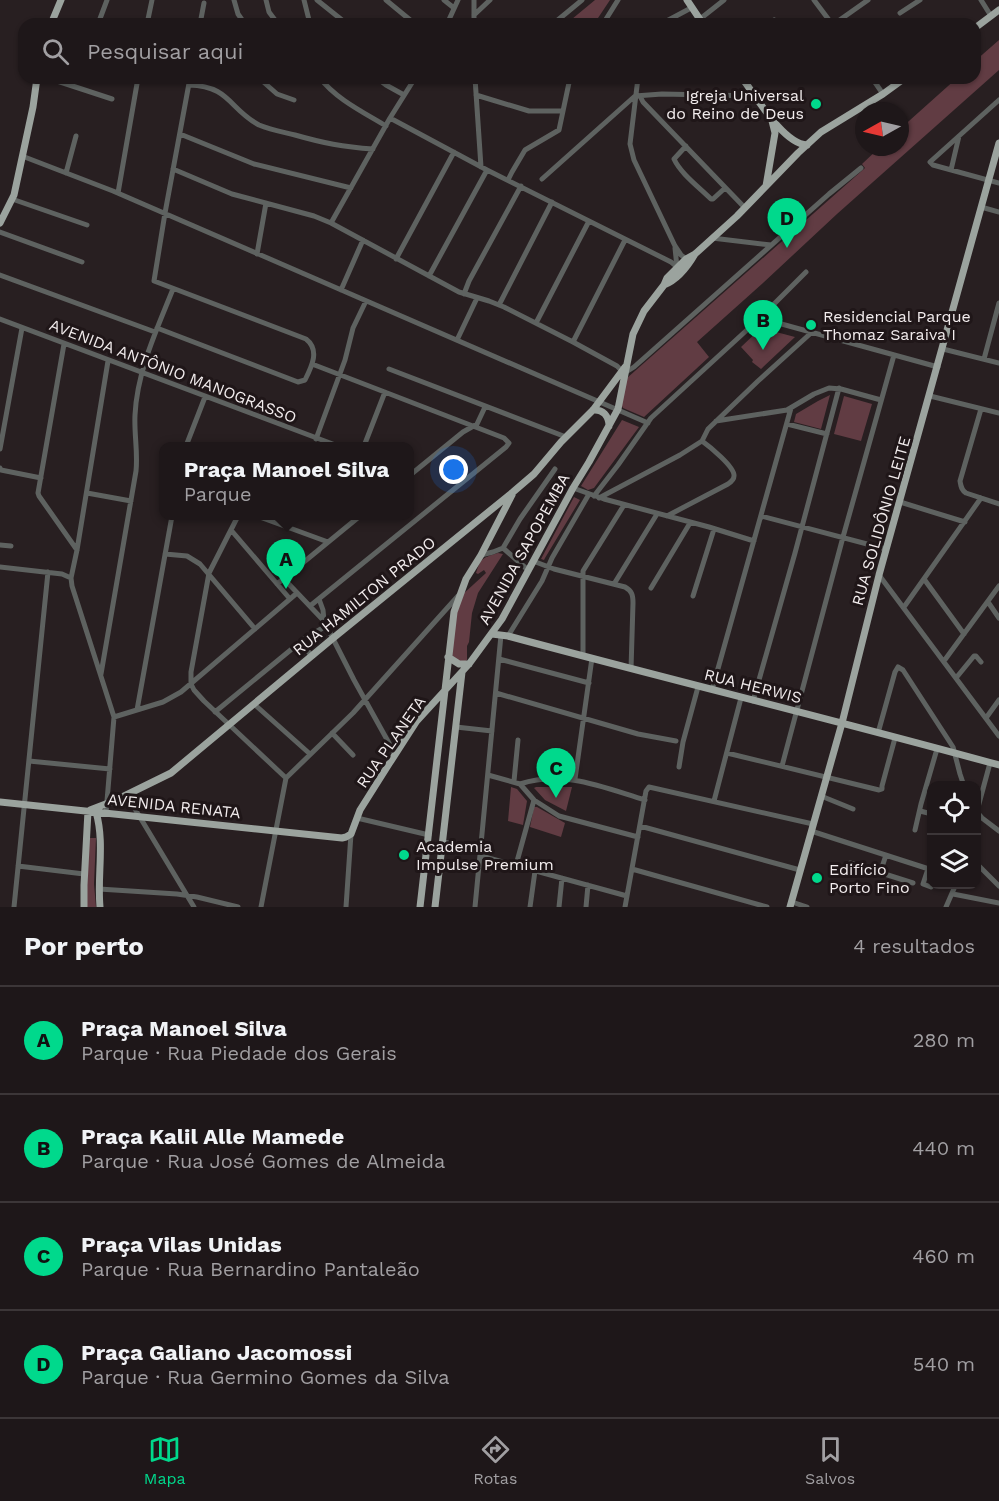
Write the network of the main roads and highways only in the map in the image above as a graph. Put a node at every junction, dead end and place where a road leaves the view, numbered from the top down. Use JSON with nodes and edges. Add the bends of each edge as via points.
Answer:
{"nodes":[{"id":1,"x":61,"y":0,"type":"edge"},
{"id":2,"x":687,"y":0,"type":"edge"},
{"id":3,"x":999,"y":10,"type":"edge"},
{"id":4,"x":54,"y":18,"type":"edge"},
{"id":5,"x":700,"y":18,"type":"edge"},
{"id":6,"x":981,"y":24,"type":"edge"},
{"id":7,"x":36,"y":84,"type":"edge"},
{"id":8,"x":747,"y":84,"type":"edge"},
{"id":9,"x":897,"y":84,"type":"edge"},
{"id":10,"x":772,"y":121,"type":"junction"},
{"id":11,"x":784,"y":131,"type":"junction"},
{"id":12,"x":774,"y":136,"type":"junction"},
{"id":13,"x":797,"y":143,"type":"junction"},
{"id":14,"x":999,"y":144,"type":"edge"},
{"id":15,"x":807,"y":145,"type":"junction"},
{"id":16,"x":798,"y":153,"type":"junction"},
{"id":17,"x":769,"y":169,"type":"junction"},
{"id":18,"x":777,"y":174,"type":"junction"},
{"id":19,"x":766,"y":186,"type":"junction"},
{"id":20,"x":0,"y":223,"type":"edge"},
{"id":21,"x":625,"y":371,"type":"junction"},
{"id":22,"x":593,"y":410,"type":"junction"},
{"id":23,"x":609,"y":426,"type":"junction"},
{"id":24,"x":513,"y":492,"type":"junction"},
{"id":25,"x":499,"y":633,"type":"junction"},
{"id":26,"x":448,"y":657,"type":"junction"},
{"id":27,"x":469,"y":664,"type":"junction"},
{"id":28,"x":462,"y":672,"type":"junction"},
{"id":29,"x":445,"y":690,"type":"junction"},
{"id":30,"x":441,"y":699,"type":"junction"},
{"id":31,"x":842,"y":723,"type":"junction"},
{"id":32,"x":999,"y":765,"type":"edge"},
{"id":33,"x":0,"y":802,"type":"edge"},
{"id":34,"x":88,"y":811,"type":"junction"},
{"id":35,"x":96,"y":812,"type":"junction"},
{"id":36,"x":106,"y":813,"type":"junction"},
{"id":37,"x":86,"y":837,"type":"junction"},
{"id":38,"x":349,"y":838,"type":"joint"},
{"id":39,"x":101,"y":840,"type":"junction"},
{"id":40,"x":791,"y":905,"type":"edge"},
{"id":41,"x":84,"y":907,"type":"edge"},
{"id":42,"x":99,"y":907,"type":"edge"},
{"id":43,"x":420,"y":907,"type":"edge"},
{"id":44,"x":435,"y":907,"type":"edge"}],
"edges":[{"from":1,"to":4,"type":"main road"},
{"from":2,"to":5,"type":"main road"},
{"from":3,"to":6,"type":"main road"},
{"from":7,"to":20,"type":"main road","via":[[12,199]]},
{"from":8,"to":10,"type":"main road"},
{"from":9,"to":15,"type":"main road","name":"AVENIDA SAPOPEMBA"},
{"from":10,"to":11,"type":"main road"},
{"from":10,"to":12,"type":"main road"},
{"from":11,"to":12,"type":"main road"},
{"from":11,"to":13,"type":"main road"},
{"from":12,"to":17,"type":"main road"},
{"from":13,"to":15,"type":"main road"},
{"from":13,"to":16,"type":"main road"},
{"from":14,"to":31,"type":"main road","name":"RUA SOLIDÔNIO LEITE","via":[[886,549]]},
{"from":15,"to":16,"type":"main road","name":"AVENIDA SAPOPEMBA"},
{"from":16,"to":18,"type":"main road","name":"AVENIDA SAPOPEMBA"},
{"from":17,"to":18,"type":"main road"},
{"from":17,"to":19,"type":"main road"},
{"from":18,"to":19,"type":"main road","name":"AVENIDA SAPOPEMBA"},
{"from":19,"to":21,"type":"main road","name":"AVENIDA SAPOPEMBA","via":[[668,278],[638,322]]},
{"from":21,"to":22,"type":"main road","name":"RUA HAMILTON PRADO"},
{"from":21,"to":23,"type":"main road","name":"AVENIDA SAPOPEMBA","via":[[618,409]]},
{"from":22,"to":23,"type":"main road","via":[[605,414]]},
{"from":22,"to":24,"type":"main road","name":"RUA HAMILTON PRADO"},
{"from":23,"to":25,"type":"main road","name":"AVENIDA SAPOPEMBA","via":[[528,570]]},
{"from":24,"to":26,"type":"main road","via":[[459,595]]},
{"from":24,"to":34,"type":"main road","name":"RUA HAMILTON PRADO","via":[[171,773]]},
{"from":25,"to":27,"type":"main road","name":"AVENIDA SAPOPEMBA"},
{"from":25,"to":31,"type":"main road","name":"RUA HERWIS"},
{"from":26,"to":27,"type":"main road","via":[[459,664]]},
{"from":26,"to":29,"type":"main road"},
{"from":27,"to":28,"type":"main road","name":"AVENIDA SAPOPEMBA"},
{"from":28,"to":29,"type":"main road","name":"RUA PLANETA"},
{"from":28,"to":44,"type":"main road"},
{"from":29,"to":30,"type":"main road"},
{"from":30,"to":38,"type":"main road","name":"RUA PLANETA","via":[[416,722],[357,818]]},
{"from":30,"to":43,"type":"main road"},
{"from":31,"to":32,"type":"main road","name":"RUA HERWIS"},
{"from":31,"to":40,"type":"main road","name":"RUA SOLIDÔNIO LEITE"},
{"from":33,"to":34,"type":"main road","name":"AVENIDA RENATA"},
{"from":34,"to":35,"type":"main road","name":"AVENIDA RENATA"},
{"from":34,"to":37,"type":"main road"},
{"from":35,"to":36,"type":"main road","name":"AVENIDA RENATA"},
{"from":35,"to":39,"type":"main road"},
{"from":36,"to":38,"type":"main road","name":"AVENIDA RENATA"},
{"from":36,"to":39,"type":"main road"},
{"from":37,"to":39,"type":"main road","via":[[94,834]]},
{"from":37,"to":41,"type":"main road"},
{"from":39,"to":42,"type":"main road"}]}
